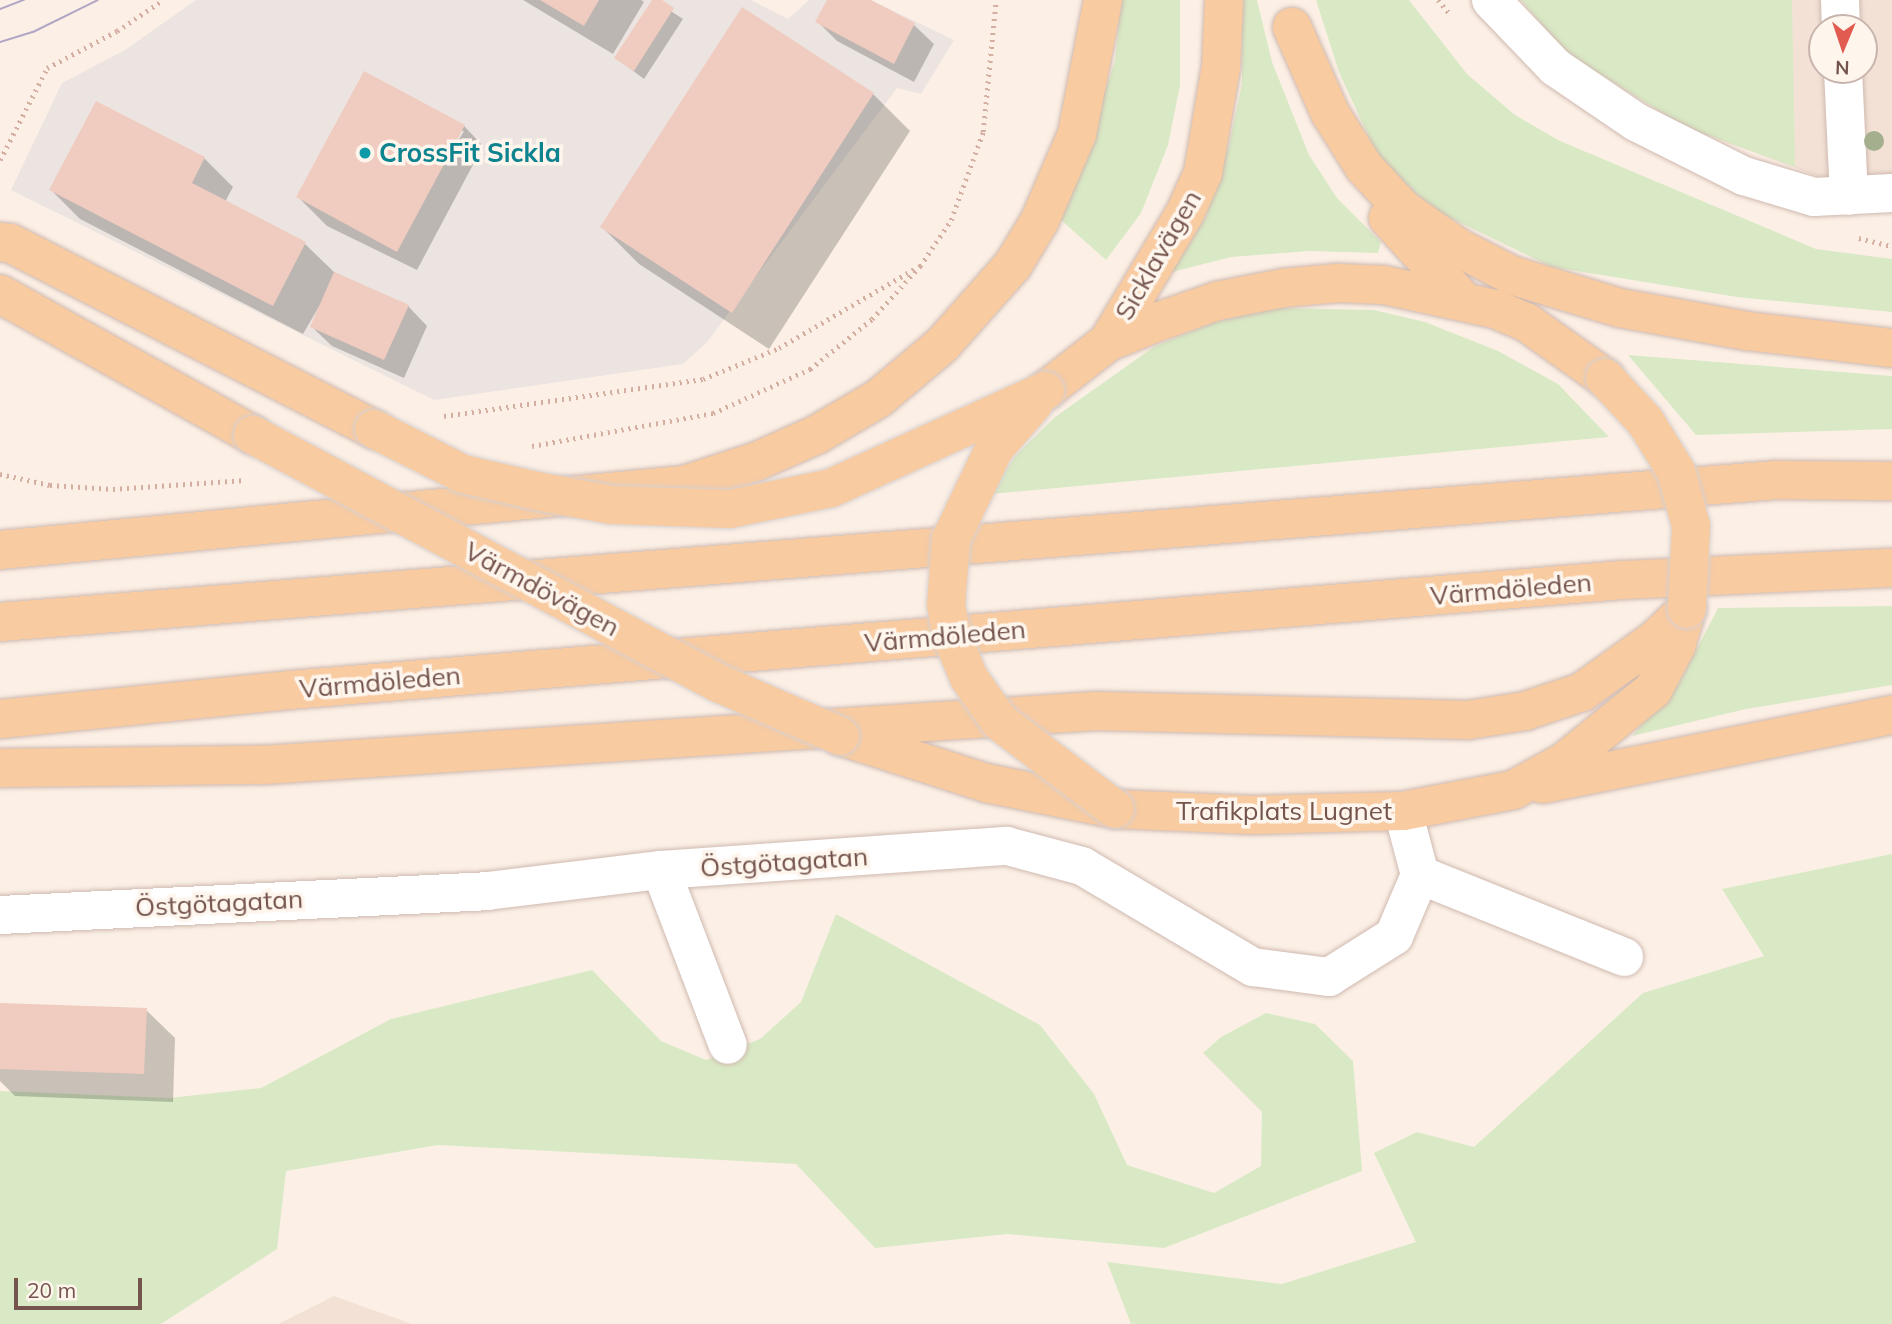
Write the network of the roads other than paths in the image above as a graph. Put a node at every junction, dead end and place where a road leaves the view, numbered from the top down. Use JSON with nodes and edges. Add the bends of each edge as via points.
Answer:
{"nodes":[{"id":1,"x":1103,"y":0,"type":"edge"},
{"id":2,"x":1224,"y":0,"type":"edge"},
{"id":3,"x":1491,"y":0,"type":"edge"},
{"id":4,"x":1290,"y":13,"type":"edge"},
{"id":5,"x":1844,"y":84,"type":"edge"},
{"id":6,"x":1892,"y":193,"type":"edge"},
{"id":7,"x":1849,"y":196,"type":"junction"},
{"id":8,"x":0,"y":242,"type":"edge"},
{"id":9,"x":0,"y":293,"type":"edge"},
{"id":10,"x":1462,"y":299,"type":"junction"},
{"id":11,"x":1526,"y":322,"type":"junction"},
{"id":12,"x":1747,"y":331,"type":"junction"},
{"id":13,"x":1108,"y":342,"type":"junction"},
{"id":14,"x":1892,"y":348,"type":"edge"},
{"id":15,"x":1045,"y":391,"type":"junction"},
{"id":16,"x":1892,"y":481,"type":"edge"},
{"id":17,"x":0,"y":550,"type":"edge"},
{"id":18,"x":1892,"y":568,"type":"edge"},
{"id":19,"x":1686,"y":609,"type":"junction"},
{"id":20,"x":0,"y":622,"type":"edge"},
{"id":21,"x":1892,"y":715,"type":"edge"},
{"id":22,"x":0,"y":719,"type":"edge"},
{"id":23,"x":0,"y":768,"type":"edge"},
{"id":24,"x":1513,"y":790,"type":"junction"},
{"id":25,"x":1115,"y":809,"type":"junction"},
{"id":26,"x":1403,"y":811,"type":"junction"},
{"id":27,"x":661,"y":870,"type":"junction"},
{"id":28,"x":1420,"y":875,"type":"junction"},
{"id":29,"x":0,"y":915,"type":"edge"},
{"id":30,"x":1624,"y":957,"type":"dead end"},
{"id":31,"x":728,"y":1045,"type":"dead end"}],
"edges":[{"from":1,"to":17,"type":"main road","via":[[1077,134],[1041,220],[1013,265],[942,345],[879,398],[816,435],[755,462],[684,485]]},
{"from":2,"to":13,"type":"main road","name":"Sicklavägen","via":[[1221,67],[1203,173],[1185,213]]},
{"from":3,"to":7,"type":"street","via":[[1555,67],[1636,122],[1764,183],[1814,197]]},
{"from":4,"to":10,"type":"main road","via":[[1306,92],[1357,186]]},
{"from":4,"to":12,"type":"main road","via":[[1330,113],[1364,167],[1404,210],[1459,248],[1511,275],[1567,294]]},
{"from":5,"to":7,"type":"street"},
{"from":6,"to":7,"type":"street"},
{"from":8,"to":15,"type":"main road","bridge":true,"via":[[10,243],[463,474],[612,505],[730,509],[831,488]]},
{"from":9,"to":25,"type":"main road","name":"Värmdövägen","bridge":true,"via":[[253,435],[718,683],[816,726],[986,783]]},
{"from":10,"to":11,"type":"main road","name":"Trafikplats Lugnet"},
{"from":10,"to":13,"type":"main road","name":"Trafikplats Lugnet","via":[[1384,285],[1283,288],[1217,301]]},
{"from":11,"to":12,"type":"main road"},
{"from":11,"to":19,"type":"main road","name":"Trafikplats Lugnet","bridge":true,"via":[[1605,378],[1645,421],[1676,471],[1690,526]]},
{"from":12,"to":14,"type":"main road"},
{"from":13,"to":15,"type":"main road","name":"Trafikplats Lugnet"},
{"from":15,"to":25,"type":"main road","name":"Trafikplats Lugnet","bridge":true,"via":[[1016,421],[976,480],[951,539],[946,605],[959,659],[1000,722]]},
{"from":16,"to":20,"type":"main road","via":[[1775,480]]},
{"from":18,"to":22,"type":"main road","name":"Värmdöleden","via":[[1609,581],[304,688]]},
{"from":19,"to":23,"type":"main road","via":[[1656,639],[1582,692],[1525,711],[1468,720],[1096,711],[263,765]]},
{"from":19,"to":24,"type":"main road","name":"Trafikplats Lugnet","via":[[1676,646],[1653,690],[1564,762]]},
{"from":21,"to":24,"type":"main road"},
{"from":24,"to":26,"type":"main road","name":"Trafikplats Lugnet"},
{"from":25,"to":26,"type":"main road","name":"Trafikplats Lugnet","via":[[1252,815]]},
{"from":26,"to":28,"type":"street"},
{"from":27,"to":28,"type":"street","name":"Östgötagatan","via":[[1007,846],[1082,866],[1253,967],[1329,977],[1394,936]]},
{"from":27,"to":29,"type":"street","name":"Östgötagatan","via":[[487,891]]},
{"from":27,"to":31,"type":"street"},
{"from":28,"to":30,"type":"street"}]}
